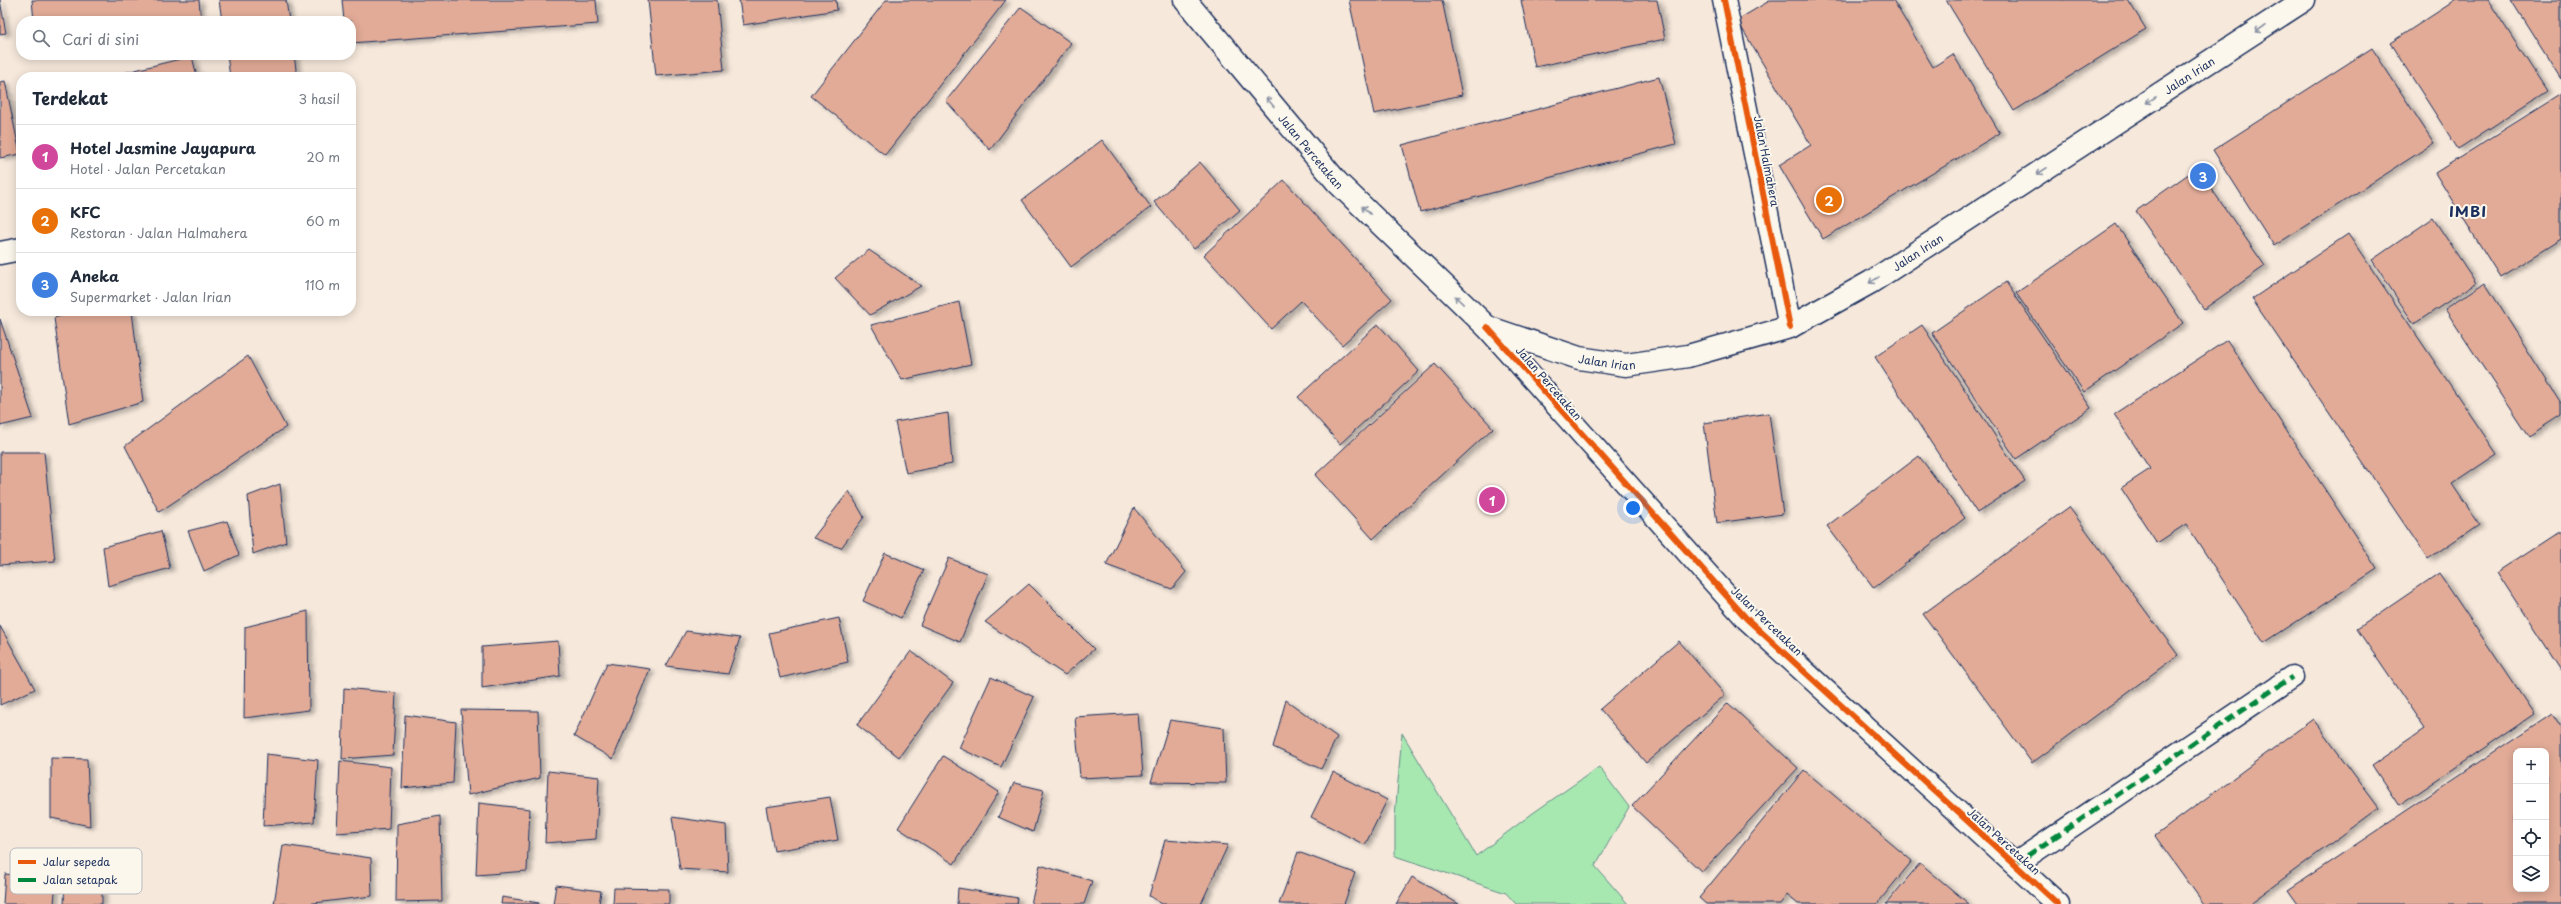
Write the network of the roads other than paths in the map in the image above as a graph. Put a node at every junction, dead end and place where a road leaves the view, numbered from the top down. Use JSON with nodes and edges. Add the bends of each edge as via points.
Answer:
{"nodes":[{"id":1,"x":1185,"y":0,"type":"edge"},
{"id":2,"x":1724,"y":0,"type":"edge"},
{"id":3,"x":2290,"y":4,"type":"edge"},
{"id":4,"x":16,"y":250,"type":"edge"},
{"id":5,"x":0,"y":253,"type":"edge"},
{"id":6,"x":1790,"y":327,"type":"junction"},
{"id":7,"x":1487,"y":328,"type":"junction"},
{"id":8,"x":2292,"y":677,"type":"dead end"},
{"id":9,"x":2015,"y":864,"type":"junction"},
{"id":10,"x":2058,"y":904,"type":"edge"}],
"edges":[{"from":7,"to":1,"type":"street","name":"Jalan Percetakan","one_way":true,"via":[[1337,182]]},
{"from":2,"to":6,"type":"street","name":"Jalan Halmahera"},
{"from":3,"to":6,"type":"street","name":"Jalan Irian","one_way":true,"via":[[1871,282]]},
{"from":4,"to":5,"type":"street"},
{"from":6,"to":7,"type":"street","name":"Jalan Irian","via":[[1688,356],[1626,365],[1579,358]]},
{"from":7,"to":9,"type":"street","name":"Jalan Percetakan","via":[[1747,619]]},
{"from":8,"to":9,"type":"street"},
{"from":9,"to":10,"type":"street","name":"Jalan Percetakan"}]}
